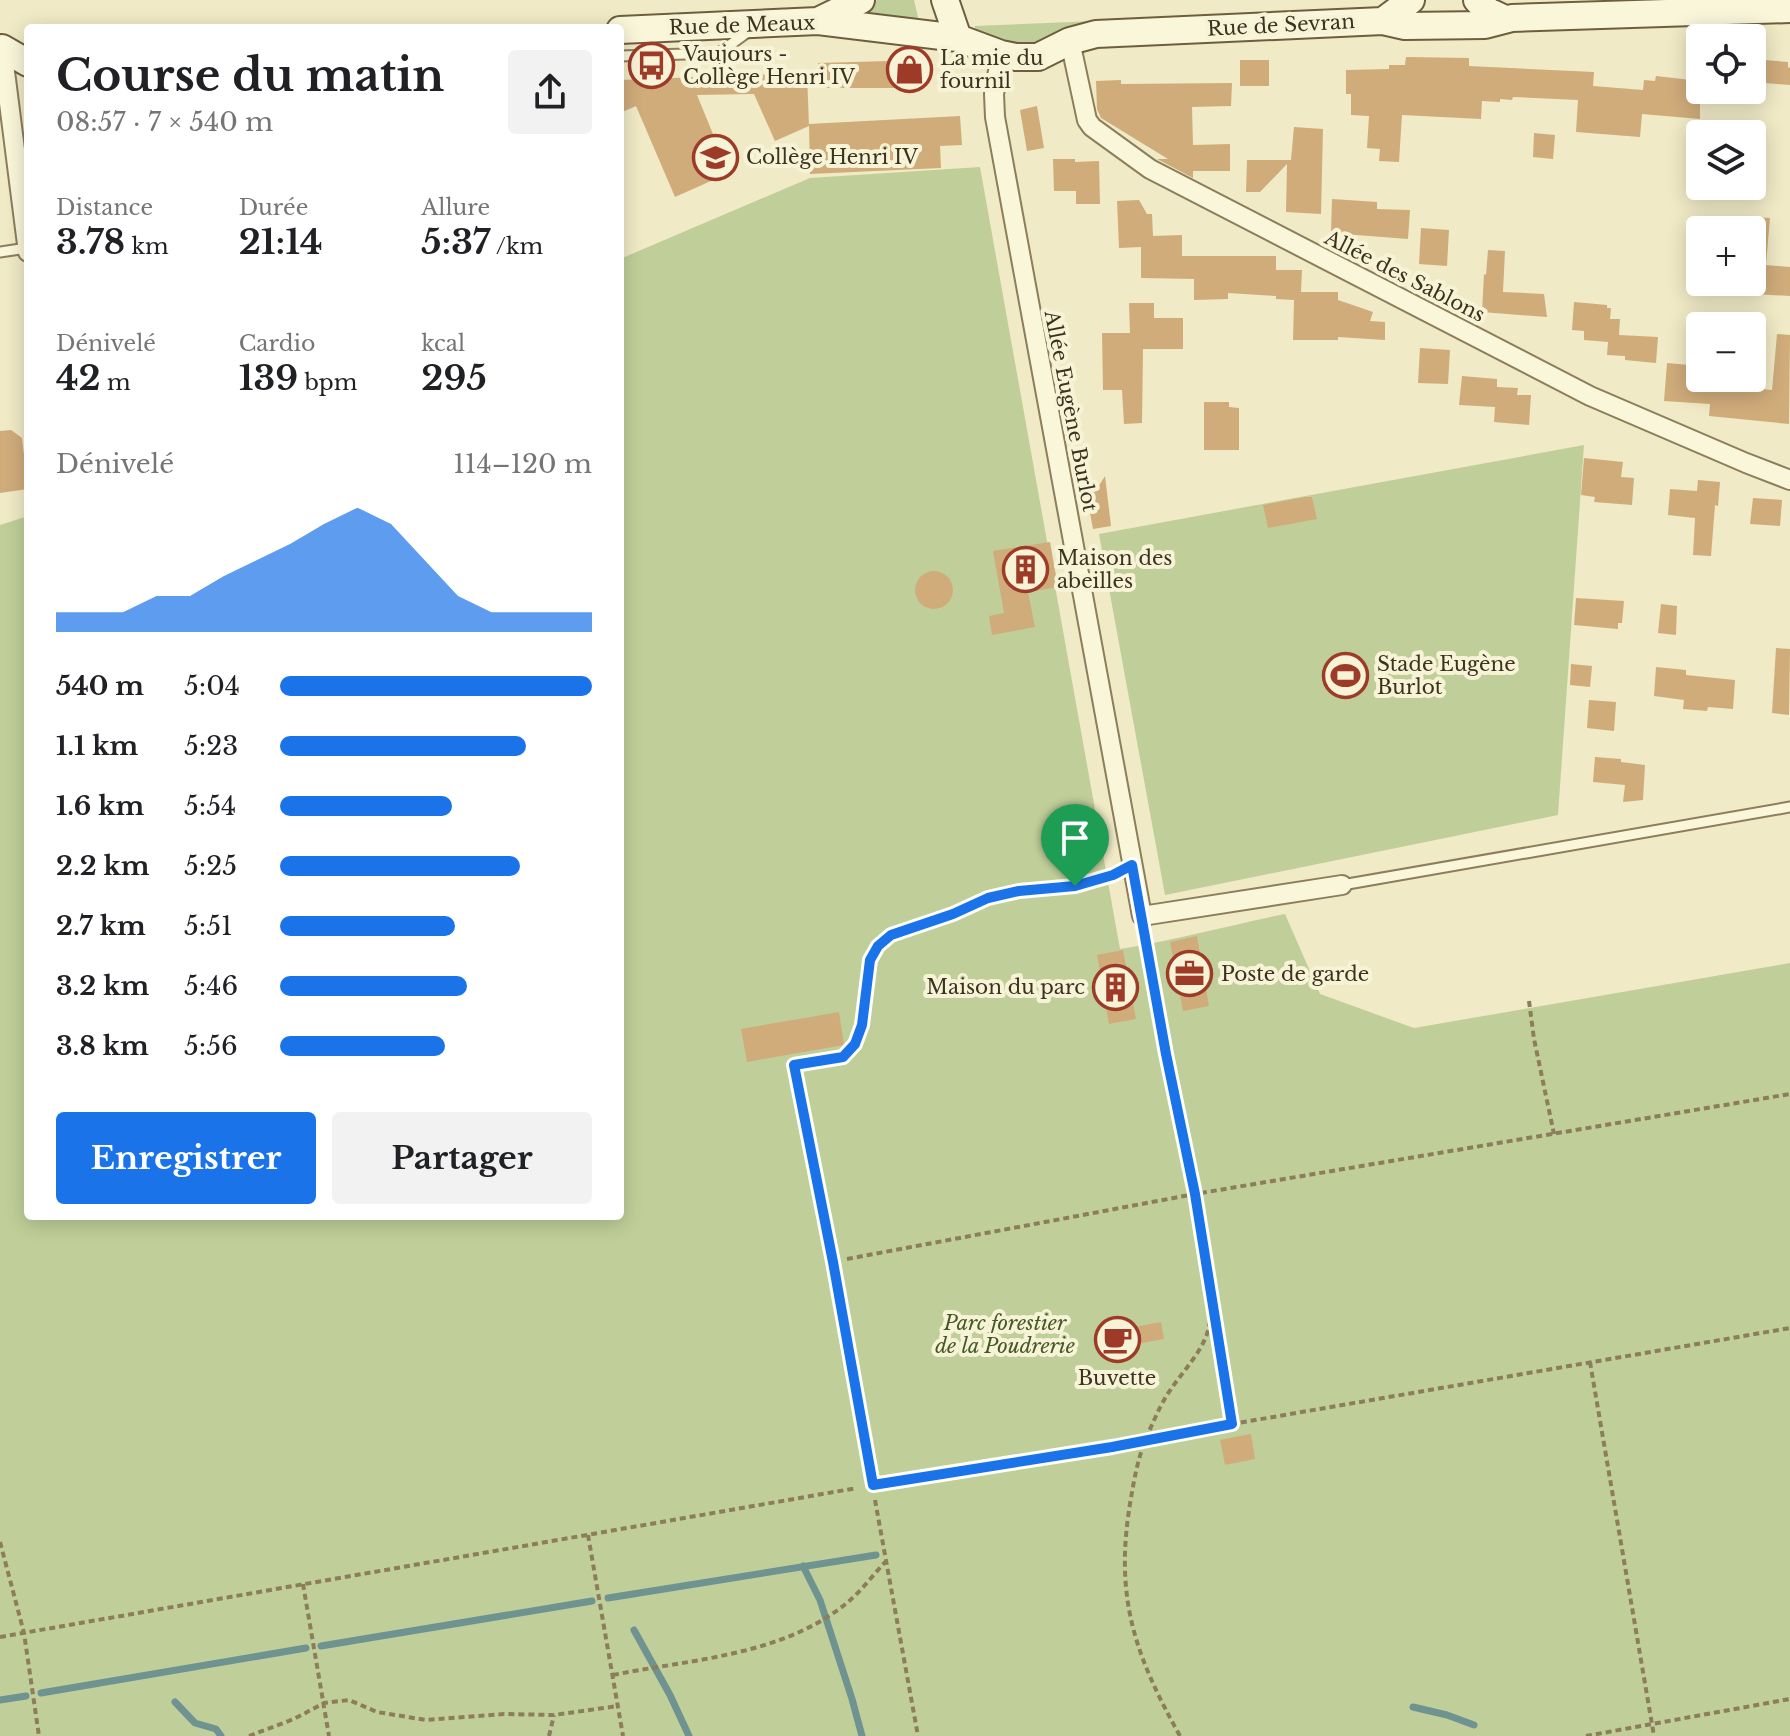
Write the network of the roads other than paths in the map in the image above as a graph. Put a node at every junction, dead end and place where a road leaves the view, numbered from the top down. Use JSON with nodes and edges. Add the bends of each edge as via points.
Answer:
{"nodes":[{"id":1,"x":861,"y":0,"type":"edge"},
{"id":2,"x":945,"y":0,"type":"edge"},
{"id":3,"x":1411,"y":0,"type":"edge"},
{"id":4,"x":1477,"y":0,"type":"edge"},
{"id":5,"x":1673,"y":7,"type":"edge"},
{"id":6,"x":1790,"y":9,"type":"edge"},
{"id":7,"x":1505,"y":19,"type":"junction"},
{"id":8,"x":818,"y":21,"type":"junction"},
{"id":9,"x":1383,"y":21,"type":"junction"},
{"id":10,"x":757,"y":25,"type":"junction"},
{"id":11,"x":624,"y":30,"type":"edge"},
{"id":12,"x":958,"y":38,"type":"junction"},
{"id":13,"x":1070,"y":41,"type":"junction"},
{"id":14,"x":10,"y":54,"type":"edge"},
{"id":15,"x":1001,"y":54,"type":"junction"},
{"id":16,"x":624,"y":56,"type":"edge"},
{"id":17,"x":24,"y":206,"type":"edge"},
{"id":18,"x":24,"y":250,"type":"edge"},
{"id":19,"x":0,"y":252,"type":"edge"},
{"id":20,"x":1790,"y":480,"type":"edge"},
{"id":21,"x":1790,"y":807,"type":"edge"},
{"id":22,"x":1132,"y":865,"type":"junction"},
{"id":23,"x":1342,"y":885,"type":"joint"},
{"id":24,"x":873,"y":1485,"type":"road end"}],
"edges":[{"from":1,"to":8,"type":"main road"},
{"from":2,"to":12,"type":"main road"},
{"from":3,"to":9,"type":"main road"},
{"from":4,"to":7,"type":"main road"},
{"from":5,"to":6,"type":"main road","name":"Rue de Sevran"},
{"from":5,"to":7,"type":"main road","name":"Rue de Sevran"},
{"from":7,"to":9,"type":"main road","name":"Rue de Sevran","via":[[1485,25],[1405,26]]},
{"from":8,"to":10,"type":"main road","name":"Rue de Meaux"},
{"from":8,"to":12,"type":"main road","name":"Rue de Meaux"},
{"from":9,"to":13,"type":"main road","name":"Rue de Sevran","via":[[1096,34]]},
{"from":10,"to":11,"type":"main road","name":"Rue de Meaux"},
{"from":10,"to":16,"type":"lane","via":[[719,53]]},
{"from":12,"to":15,"type":"main road","name":"Rue de Sevran"},
{"from":13,"to":15,"type":"main road","name":"Rue de Sevran","via":[[1038,57]]},
{"from":13,"to":20,"type":"street","name":"Allée des Sablons","via":[[1087,120],[1150,169],[1590,396]]},
{"from":14,"to":17,"type":"street"},
{"from":15,"to":22,"type":"street","name":"Allée Eugène Burlot","via":[[994,94],[997,132]]},
{"from":18,"to":19,"type":"lane"},
{"from":21,"to":23,"type":"lane"},
{"from":22,"to":23,"type":"street","name":"Allée Eugène Burlot","via":[[1142,916]]},
{"from":22,"to":24,"type":"lane","via":[[1075,886],[988,898],[891,935],[870,960],[855,1044],[843,1057],[794,1065]]}]}
